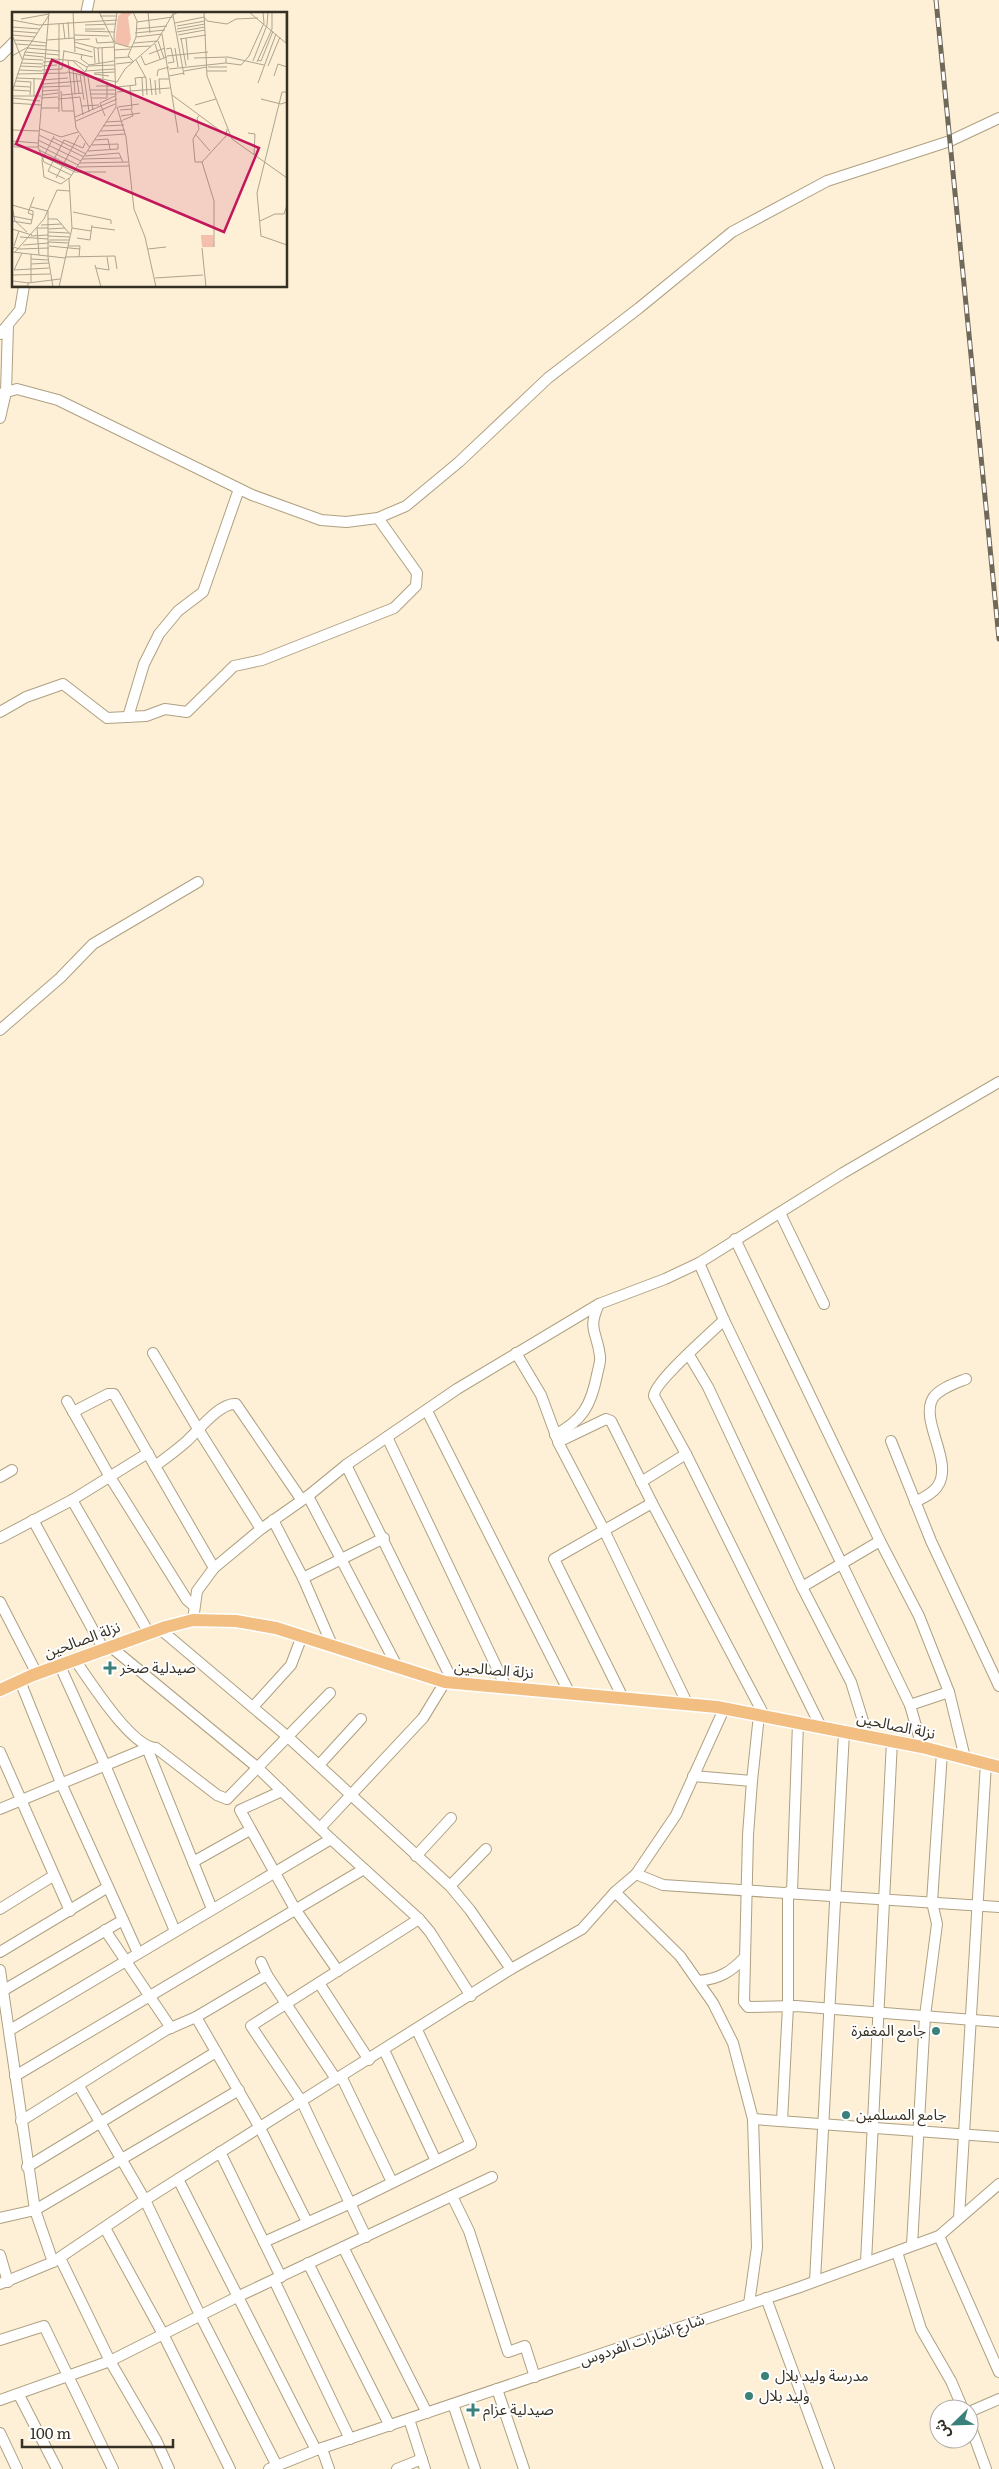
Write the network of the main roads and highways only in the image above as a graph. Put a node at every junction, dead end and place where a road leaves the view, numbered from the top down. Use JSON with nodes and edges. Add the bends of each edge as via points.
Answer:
{"nodes":[{"id":1,"x":0,"y":1690,"type":"edge"},
{"id":2,"x":999,"y":1767,"type":"edge"}],
"edges":[{"from":1,"to":2,"type":"main road","name":"نزلة الصالحين","via":[[154,1631],[193,1620],[236,1621],[276,1628],[449,1682],[687,1703],[892,1741]]}]}
